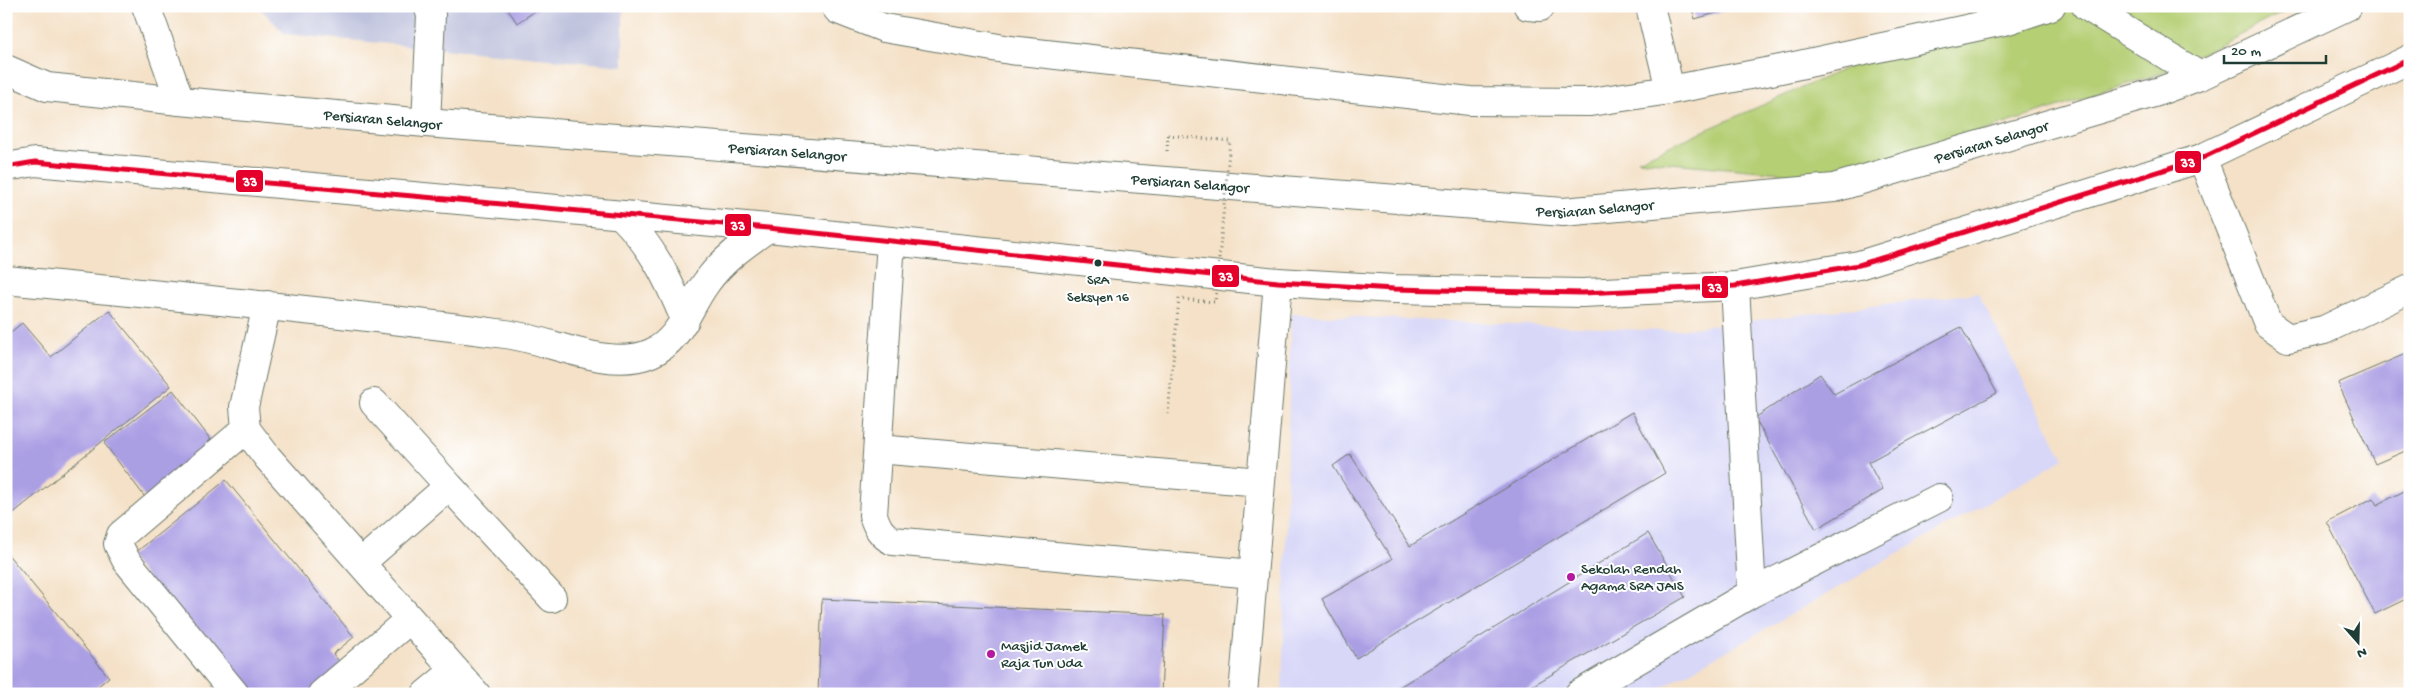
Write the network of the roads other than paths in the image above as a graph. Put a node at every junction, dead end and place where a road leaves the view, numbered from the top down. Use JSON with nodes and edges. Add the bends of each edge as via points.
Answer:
{"nodes":[{"id":1,"x":146,"y":6,"type":"edge"},
{"id":2,"x":428,"y":6,"type":"edge"},
{"id":3,"x":834,"y":6,"type":"edge"},
{"id":4,"x":1650,"y":6,"type":"edge"},
{"id":5,"x":2051,"y":6,"type":"edge"},
{"id":6,"x":2086,"y":6,"type":"edge"},
{"id":7,"x":2348,"y":6,"type":"edge"},
{"id":8,"x":2410,"y":60,"type":"edge"},
{"id":9,"x":6,"y":69,"type":"edge"},
{"id":10,"x":2200,"y":76,"type":"junction"},
{"id":11,"x":1670,"y":90,"type":"junction"},
{"id":12,"x":180,"y":101,"type":"junction"},
{"id":13,"x":426,"y":123,"type":"junction"},
{"id":14,"x":2202,"y":158,"type":"junction"},
{"id":15,"x":6,"y":167,"type":"edge"},
{"id":16,"x":621,"y":215,"type":"junction"},
{"id":17,"x":768,"y":228,"type":"junction"},
{"id":18,"x":891,"y":241,"type":"junction"},
{"id":19,"x":6,"y":280,"type":"edge"},
{"id":20,"x":1278,"y":282,"type":"junction"},
{"id":21,"x":1735,"y":286,"type":"junction"},
{"id":22,"x":2410,"y":289,"type":"edge"},
{"id":23,"x":267,"y":305,"type":"junction"},
{"id":24,"x":685,"y":320,"type":"junction"},
{"id":25,"x":374,"y":404,"type":"dead end"},
{"id":26,"x":246,"y":429,"type":"junction"},
{"id":27,"x":878,"y":449,"type":"junction"},
{"id":28,"x":1261,"y":482,"type":"junction"},
{"id":29,"x":449,"y":486,"type":"junction"},
{"id":30,"x":1939,"y":498,"type":"dead end"},
{"id":31,"x":361,"y":563,"type":"junction"},
{"id":32,"x":1254,"y":574,"type":"junction"},
{"id":33,"x":1752,"y":593,"type":"junction"},
{"id":34,"x":552,"y":598,"type":"dead end"},
{"id":35,"x":410,"y":619,"type":"junction"},
{"id":36,"x":455,"y":670,"type":"junction"},
{"id":37,"x":235,"y":694,"type":"edge"},
{"id":38,"x":322,"y":694,"type":"edge"},
{"id":39,"x":426,"y":694,"type":"edge"},
{"id":40,"x":476,"y":694,"type":"edge"},
{"id":41,"x":1244,"y":694,"type":"edge"},
{"id":42,"x":1579,"y":694,"type":"edge"}],
"edges":[{"from":1,"to":12,"type":"main road"},
{"from":2,"to":13,"type":"main road","via":[[431,15]]},
{"from":3,"to":11,"type":"main road","via":[[884,28],[1010,50],[1470,101],[1590,102]]},
{"from":4,"to":11,"type":"main road"},
{"from":5,"to":11,"type":"main road","via":[[2008,20]]},
{"from":6,"to":10,"type":"main road"},
{"from":7,"to":10,"type":"main road","name":"Persiaran Selangor"},
{"from":8,"to":14,"type":"main road"},
{"from":9,"to":12,"type":"main road","name":"Persiaran Selangor","via":[[47,87]]},
{"from":10,"to":13,"type":"main road","name":"Persiaran Selangor","via":[[2157,92],[1834,188],[1563,212]]},
{"from":12,"to":13,"type":"main road","name":"Persiaran Selangor"},
{"from":14,"to":21,"type":"main road","via":[[1860,265]]},
{"from":14,"to":22,"type":"main road","via":[[2268,324],[2288,338],[2324,330]]},
{"from":15,"to":16,"type":"main road","via":[[35,162]]},
{"from":16,"to":17,"type":"main road"},
{"from":16,"to":24,"type":"main road","via":[[654,253]]},
{"from":17,"to":18,"type":"main road"},
{"from":17,"to":24,"type":"main road","via":[[737,250],[705,283]]},
{"from":18,"to":20,"type":"main road"},
{"from":18,"to":27,"type":"main road"},
{"from":19,"to":23,"type":"main road"},
{"from":20,"to":21,"type":"main road","via":[[1394,289],[1582,293]]},
{"from":20,"to":28,"type":"main road"},
{"from":21,"to":33,"type":"main road"},
{"from":23,"to":24,"type":"main road","via":[[529,337],[595,357],[625,360],[650,353],[670,340]]},
{"from":23,"to":26,"type":"main road","via":[[244,407]]},
{"from":25,"to":29,"type":"main road"},
{"from":26,"to":31,"type":"main road"},
{"from":26,"to":37,"type":"main road","via":[[121,534],[118,544],[126,560]]},
{"from":27,"to":28,"type":"main road"},
{"from":27,"to":32,"type":"main road","via":[[873,515],[878,530],[892,541]]},
{"from":28,"to":32,"type":"main road"},
{"from":29,"to":31,"type":"main road"},
{"from":29,"to":34,"type":"main road"},
{"from":30,"to":33,"type":"main road"},
{"from":31,"to":35,"type":"main road"},
{"from":32,"to":41,"type":"main road"},
{"from":33,"to":42,"type":"main road"},
{"from":35,"to":36,"type":"main road"},
{"from":35,"to":38,"type":"main road"},
{"from":36,"to":39,"type":"main road"},
{"from":36,"to":40,"type":"main road"}]}
